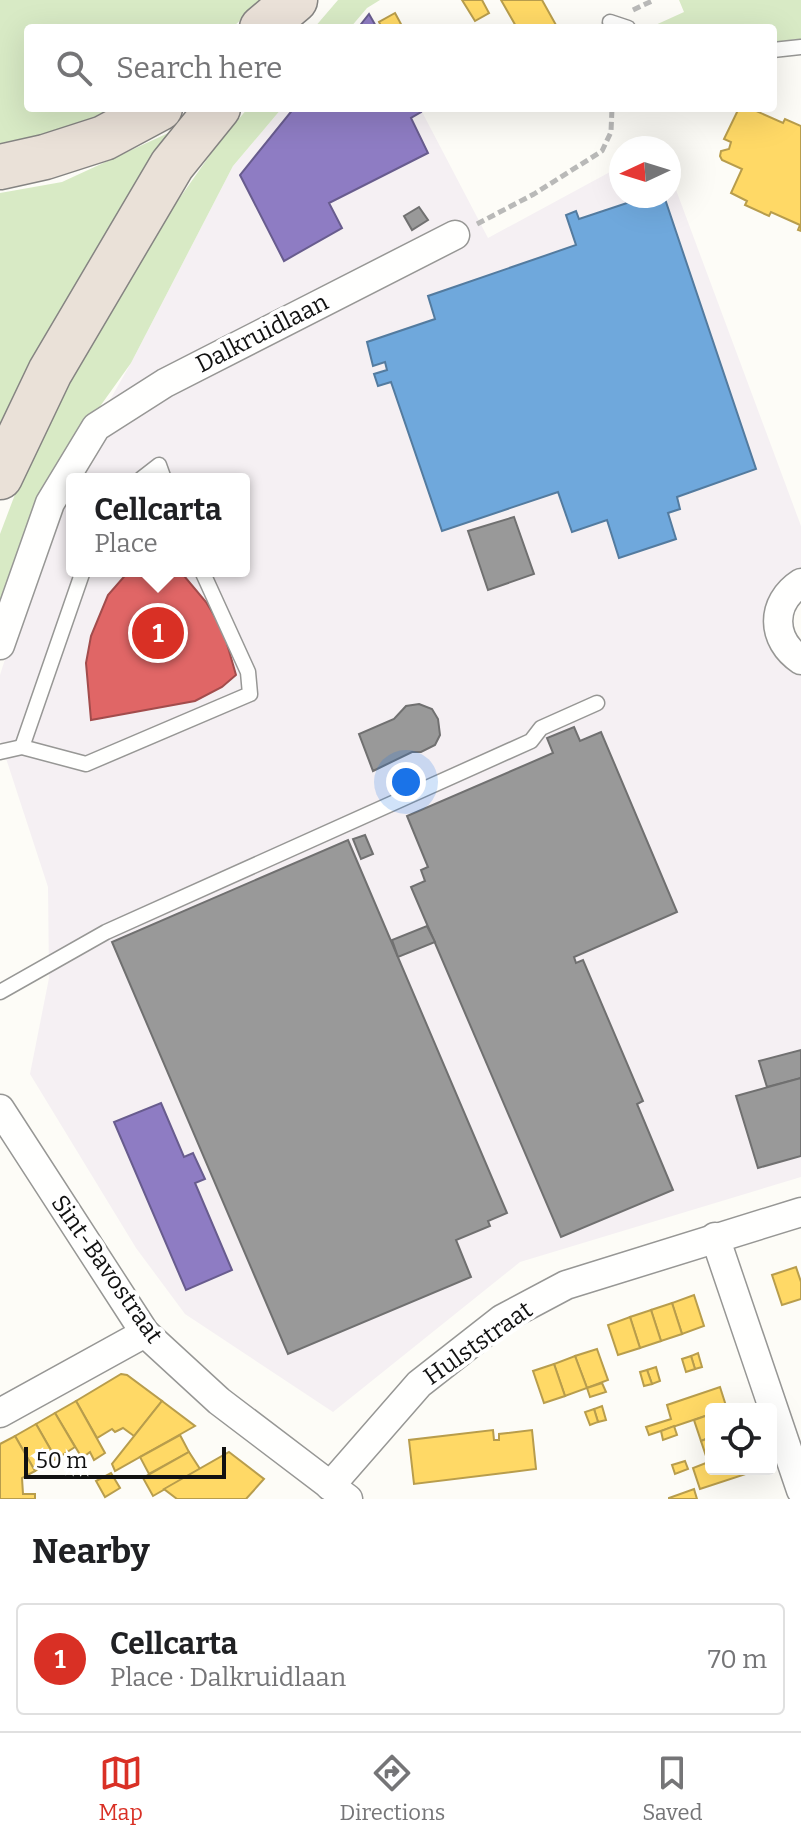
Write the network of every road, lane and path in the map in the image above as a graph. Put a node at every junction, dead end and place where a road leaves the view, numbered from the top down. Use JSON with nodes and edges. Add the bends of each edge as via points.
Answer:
{"nodes":[{"id":1,"x":295,"y":0,"type":"edge"},
{"id":2,"x":305,"y":0,"type":"edge"},
{"id":3,"x":610,"y":22,"type":"dead end"},
{"id":4,"x":267,"y":24,"type":"edge"},
{"id":5,"x":285,"y":24,"type":"edge"},
{"id":6,"x":616,"y":24,"type":"edge"},
{"id":7,"x":801,"y":47,"type":"edge"},
{"id":8,"x":777,"y":50,"type":"edge"},
{"id":9,"x":153,"y":112,"type":"edge"},
{"id":10,"x":215,"y":112,"type":"edge"},
{"id":11,"x":612,"y":112,"type":"edge"},
{"id":12,"x":0,"y":167,"type":"edge"},
{"id":13,"x":455,"y":235,"type":"joint"},
{"id":14,"x":68,"y":473,"type":"edge"},
{"id":15,"x":149,"y":473,"type":"edge"},
{"id":16,"x":162,"y":473,"type":"edge"},
{"id":17,"x":0,"y":477,"type":"edge"},
{"id":18,"x":66,"y":477,"type":"edge"},
{"id":19,"x":81,"y":577,"type":"edge"},
{"id":20,"x":205,"y":577,"type":"edge"},
{"id":21,"x":801,"y":583,"type":"edge"},
{"id":22,"x":0,"y":645,"type":"edge"},
{"id":23,"x":801,"y":660,"type":"edge"},
{"id":24,"x":597,"y":703,"type":"dead end"},
{"id":25,"x":22,"y":747,"type":"junction"},
{"id":26,"x":0,"y":752,"type":"edge"},
{"id":27,"x":0,"y":992,"type":"edge"},
{"id":28,"x":0,"y":1109,"type":"edge"},
{"id":29,"x":801,"y":1212,"type":"edge"},
{"id":30,"x":715,"y":1237,"type":"junction"},
{"id":31,"x":145,"y":1333,"type":"junction"},
{"id":32,"x":0,"y":1413,"type":"edge"},
{"id":33,"x":801,"y":1490,"type":"edge"},
{"id":34,"x":339,"y":1493,"type":"edge"}],
"edges":[{"from":1,"to":4,"type":"highway"},
{"from":2,"to":5,"type":"highway"},
{"from":3,"to":6,"type":"lane"},
{"from":7,"to":8,"type":"lane"},
{"from":9,"to":12,"type":"highway","via":[[104,138]]},
{"from":10,"to":17,"type":"highway","via":[[172,165],[50,372]]},
{"from":11,"to":13,"type":"path","via":[[611,132],[602,151]]},
{"from":13,"to":14,"type":"street","name":"Dalkruidlaan","via":[[165,383],[96,427]]},
{"from":15,"to":16,"type":"lane","via":[[159,465]]},
{"from":18,"to":22,"type":"street","name":"Dalkruidlaan","via":[[50,503]]},
{"from":19,"to":25,"type":"lane"},
{"from":20,"to":25,"type":"lane","via":[[248,672],[250,694],[86,764]]},
{"from":21,"to":23,"type":"street","via":[[779,607],[777,628],[784,646]]},
{"from":24,"to":27,"type":"lane","via":[[541,728],[531,741],[106,932]]},
{"from":25,"to":26,"type":"lane"},
{"from":28,"to":31,"type":"street","name":"Sint-Bavostraat"},
{"from":29,"to":30,"type":"street","name":"Hulststraat"},
{"from":30,"to":33,"type":"street"},
{"from":30,"to":34,"type":"street","name":"Hulststraat","via":[[566,1285],[502,1319],[419,1384]]},
{"from":31,"to":32,"type":"street"},
{"from":31,"to":34,"type":"street","name":"Sint-Bavostraat","via":[[219,1401]]}]}
